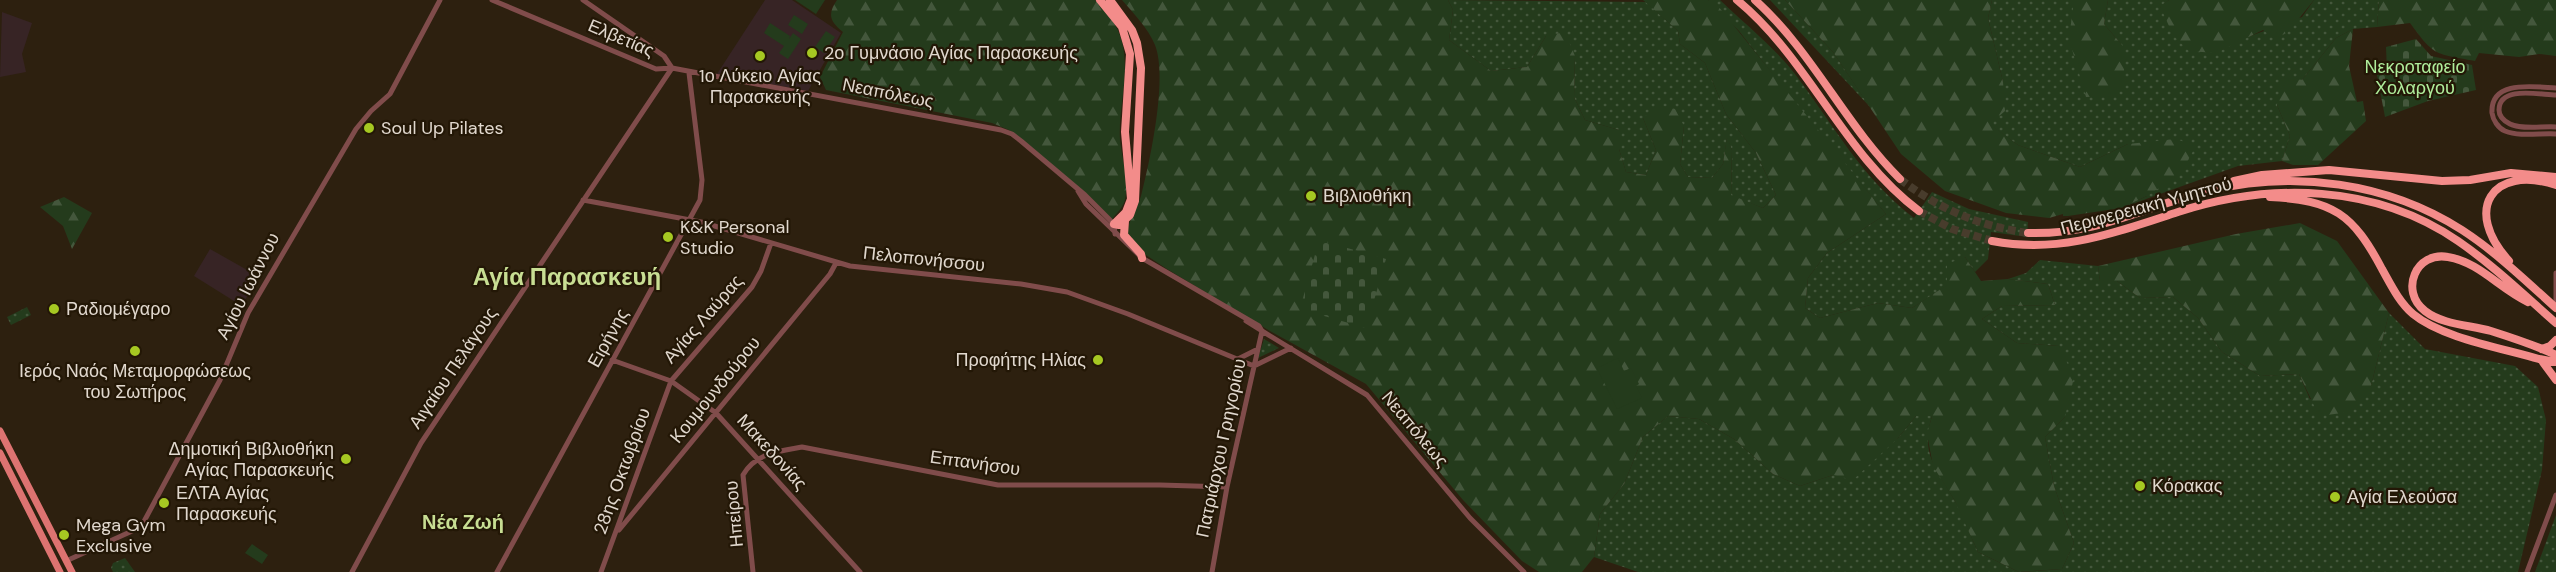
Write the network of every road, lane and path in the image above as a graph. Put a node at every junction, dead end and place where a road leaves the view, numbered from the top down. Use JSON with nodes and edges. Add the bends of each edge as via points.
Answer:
{"nodes":[{"id":1,"x":440,"y":0,"type":"edge"},
{"id":2,"x":492,"y":0,"type":"edge"},
{"id":3,"x":583,"y":0,"type":"edge"},
{"id":4,"x":1100,"y":0,"type":"edge"},
{"id":5,"x":1110,"y":0,"type":"edge"},
{"id":6,"x":1737,"y":0,"type":"edge"},
{"id":7,"x":1755,"y":0,"type":"edge"},
{"id":8,"x":672,"y":69,"type":"junction"},
{"id":9,"x":689,"y":73,"type":"junction"},
{"id":10,"x":2556,"y":88,"type":"edge"},
{"id":11,"x":2556,"y":95,"type":"edge"},
{"id":12,"x":2556,"y":127,"type":"edge"},
{"id":13,"x":2556,"y":134,"type":"edge"},
{"id":14,"x":2556,"y":177,"type":"edge"},
{"id":15,"x":1900,"y":179,"type":"tunnel mouth"},
{"id":16,"x":2556,"y":185,"type":"edge"},
{"id":17,"x":1078,"y":191,"type":"junction"},
{"id":18,"x":2208,"y":191,"type":"junction"},
{"id":19,"x":2239,"y":196,"type":"junction"},
{"id":20,"x":583,"y":200,"type":"junction"},
{"id":21,"x":1919,"y":211,"type":"tunnel mouth"},
{"id":22,"x":690,"y":220,"type":"junction"},
{"id":23,"x":1125,"y":221,"type":"junction"},
{"id":24,"x":1114,"y":224,"type":"junction"},
{"id":25,"x":2028,"y":232,"type":"tunnel mouth"},
{"id":26,"x":1115,"y":234,"type":"junction"},
{"id":27,"x":1992,"y":241,"type":"tunnel mouth"},
{"id":28,"x":771,"y":243,"type":"junction"},
{"id":29,"x":1142,"y":258,"type":"junction"},
{"id":30,"x":836,"y":263,"type":"junction"},
{"id":31,"x":2556,"y":273,"type":"edge"},
{"id":32,"x":2534,"y":289,"type":"junction"},
{"id":33,"x":2537,"y":306,"type":"junction"},
{"id":34,"x":2556,"y":307,"type":"edge"},
{"id":35,"x":2556,"y":323,"type":"edge"},
{"id":36,"x":1262,"y":331,"type":"junction"},
{"id":37,"x":2556,"y":340,"type":"edge"},
{"id":38,"x":1291,"y":348,"type":"junction"},
{"id":39,"x":1258,"y":349,"type":"junction"},
{"id":40,"x":2542,"y":349,"type":"junction"},
{"id":41,"x":2556,"y":355,"type":"edge"},
{"id":42,"x":1238,"y":359,"type":"junction"},
{"id":43,"x":2538,"y":359,"type":"junction"},
{"id":44,"x":612,"y":360,"type":"junction"},
{"id":45,"x":2556,"y":362,"type":"edge"},
{"id":46,"x":1254,"y":366,"type":"junction"},
{"id":47,"x":2556,"y":380,"type":"edge"},
{"id":48,"x":671,"y":381,"type":"junction"},
{"id":49,"x":716,"y":413,"type":"junction"},
{"id":50,"x":0,"y":431,"type":"edge"},
{"id":51,"x":0,"y":453,"type":"edge"},
{"id":52,"x":759,"y":458,"type":"junction"},
{"id":53,"x":1227,"y":487,"type":"junction"},
{"id":54,"x":2556,"y":490,"type":"edge"},
{"id":55,"x":2555,"y":498,"type":"edge"},
{"id":56,"x":616,"y":534,"type":"junction"},
{"id":57,"x":66,"y":561,"type":"junction"},
{"id":58,"x":60,"y":572,"type":"edge"},
{"id":59,"x":72,"y":572,"type":"edge"},
{"id":60,"x":352,"y":572,"type":"edge"},
{"id":61,"x":497,"y":572,"type":"edge"},
{"id":62,"x":601,"y":572,"type":"edge"},
{"id":63,"x":753,"y":572,"type":"edge"},
{"id":64,"x":860,"y":572,"type":"edge"},
{"id":65,"x":1212,"y":572,"type":"edge"},
{"id":66,"x":1524,"y":572,"type":"edge"},
{"id":67,"x":2527,"y":572,"type":"edge"}],
"edges":[{"from":1,"to":57,"type":"street","name":"Αγίου Ιωάννου","via":[[390,94],[356,129],[278,257],[245,317],[220,380],[141,526]]},
{"from":2,"to":8,"type":"street","name":"Ελβετίας","via":[[656,69]]},
{"from":3,"to":8,"type":"street","via":[[664,56]]},
{"from":4,"to":24,"type":"highway","via":[[1122,27],[1130,54],[1125,132],[1131,199],[1126,212]]},
{"from":5,"to":23,"type":"highway","via":[[1132,30],[1141,68],[1135,201]]},
{"from":6,"to":21,"type":"highway","via":[[1788,51],[1868,164]]},
{"from":7,"to":15,"type":"highway","via":[[1794,41],[1864,138]]},
{"from":8,"to":9,"type":"street","name":"Νεαπόλεως"},
{"from":8,"to":20,"type":"street","name":"Αιγαίου Πελάγους"},
{"from":9,"to":17,"type":"street","name":"Νεαπόλεως","via":[[1001,130],[1015,137]]},
{"from":9,"to":22,"type":"street","name":"Ειρήνης","via":[[702,180],[702,195]]},
{"from":10,"to":13,"type":"street","via":[[2508,88],[2498,95],[2492,112],[2505,131]]},
{"from":11,"to":12,"type":"street","via":[[2509,95],[2499,110],[2502,118],[2514,126]]},
{"from":14,"to":18,"type":"highway","via":[[2511,173],[2442,181],[2349,171],[2302,171],[2241,179]]},
{"from":16,"to":32,"type":"highway","via":[[2527,181],[2507,184],[2492,194],[2485,208],[2492,240]]},
{"from":17,"to":24,"type":"street"},
{"from":17,"to":26,"type":"street","name":"Νεαπόλεως"},
{"from":18,"to":25,"type":"highway","name":"Περιφερειακή Υμηττού","via":[[2091,229]]},
{"from":18,"to":32,"type":"highway","name":"Περιφερειακή Υμηττού","via":[[2288,180],[2341,184],[2392,196],[2463,230]]},
{"from":19,"to":27,"type":"highway","name":"Περιφερειακή Υμηττού","via":[[2072,244],[2042,247]]},
{"from":19,"to":33,"type":"highway","name":"Περιφερειακή Υμηττού","via":[[2305,192],[2361,200],[2394,210],[2457,240]]},
{"from":19,"to":43,"type":"highway","via":[[2299,199],[2331,209],[2361,234],[2396,295],[2423,321]]},
{"from":20,"to":22,"type":"street","name":"Πελοπονήσσου"},
{"from":20,"to":60,"type":"street","name":"Αιγαίου Πελάγους","via":[[421,443]]},
{"from":22,"to":28,"type":"street","name":"Πελοπονήσσου"},
{"from":22,"to":44,"type":"street","name":"Ειρήνης"},
{"from":23,"to":24,"type":"highway"},
{"from":23,"to":29,"type":"highway","via":[[1124,235]]},
{"from":24,"to":26,"type":"street"},
{"from":26,"to":29,"type":"street","name":"Νεαπόλεως"},
{"from":28,"to":30,"type":"street","name":"Πελοπονήσσου"},
{"from":28,"to":48,"type":"street","name":"Αγίας Λαύρας","via":[[752,287]]},
{"from":29,"to":36,"type":"street","name":"Νεαπόλεως"},
{"from":30,"to":42,"type":"street","name":"Πελοπονήσσου","via":[[1067,292]]},
{"from":30,"to":49,"type":"street","name":"Κουμουνδούρου"},
{"from":31,"to":34,"type":"street"},
{"from":32,"to":34,"type":"highway","name":"Περιφερειακή Υμηττού"},
{"from":33,"to":35,"type":"highway","name":"Περιφερειακή Υμηττού"},
{"from":33,"to":40,"type":"highway","via":[[2473,266],[2447,256],[2425,261],[2412,280],[2415,301],[2431,315]]},
{"from":36,"to":38,"type":"street","name":"Νεαπόλεως"},
{"from":36,"to":39,"type":"street","name":"Πατριάρχου Γρηγορίου"},
{"from":37,"to":40,"type":"highway"},
{"from":38,"to":46,"type":"street"},
{"from":38,"to":66,"type":"street","name":"Νεαπόλεως","via":[[1371,399],[1470,518]]},
{"from":39,"to":42,"type":"street"},
{"from":39,"to":46,"type":"street","name":"Πατριάρχου Γρηγορίου"},
{"from":40,"to":41,"type":"highway"},
{"from":42,"to":46,"type":"street","name":"Πελοπονήσσου"},
{"from":43,"to":45,"type":"highway"},
{"from":43,"to":47,"type":"highway"},
{"from":44,"to":48,"type":"street","name":"Μακεδονίας"},
{"from":44,"to":61,"type":"street","name":"Ειρήνης"},
{"from":46,"to":53,"type":"street","name":"Πατριάρχου Γρηγορίου"},
{"from":48,"to":49,"type":"street","name":"Μακεδονίας"},
{"from":48,"to":56,"type":"street","name":"28ης Οκτωβρίου"},
{"from":49,"to":52,"type":"street","name":"Μακεδονίας"},
{"from":49,"to":56,"type":"street","name":"Κουμουνδούρου"},
{"from":50,"to":57,"type":"main road"},
{"from":51,"to":58,"type":"main road"},
{"from":52,"to":53,"type":"street","name":"Επτανήσου","via":[[802,447],[998,485]]},
{"from":52,"to":63,"type":"street","name":"Ηπείρου","via":[[744,472],[742,481]]},
{"from":52,"to":64,"type":"street","name":"Μακεδονίας"},
{"from":53,"to":65,"type":"street","name":"Πατριάρχου Γρηγορίου"},
{"from":54,"to":55,"type":"street"},
{"from":55,"to":67,"type":"street"},
{"from":56,"to":62,"type":"street","name":"28ης Οκτωβρίου"},
{"from":57,"to":59,"type":"main road"}]}
